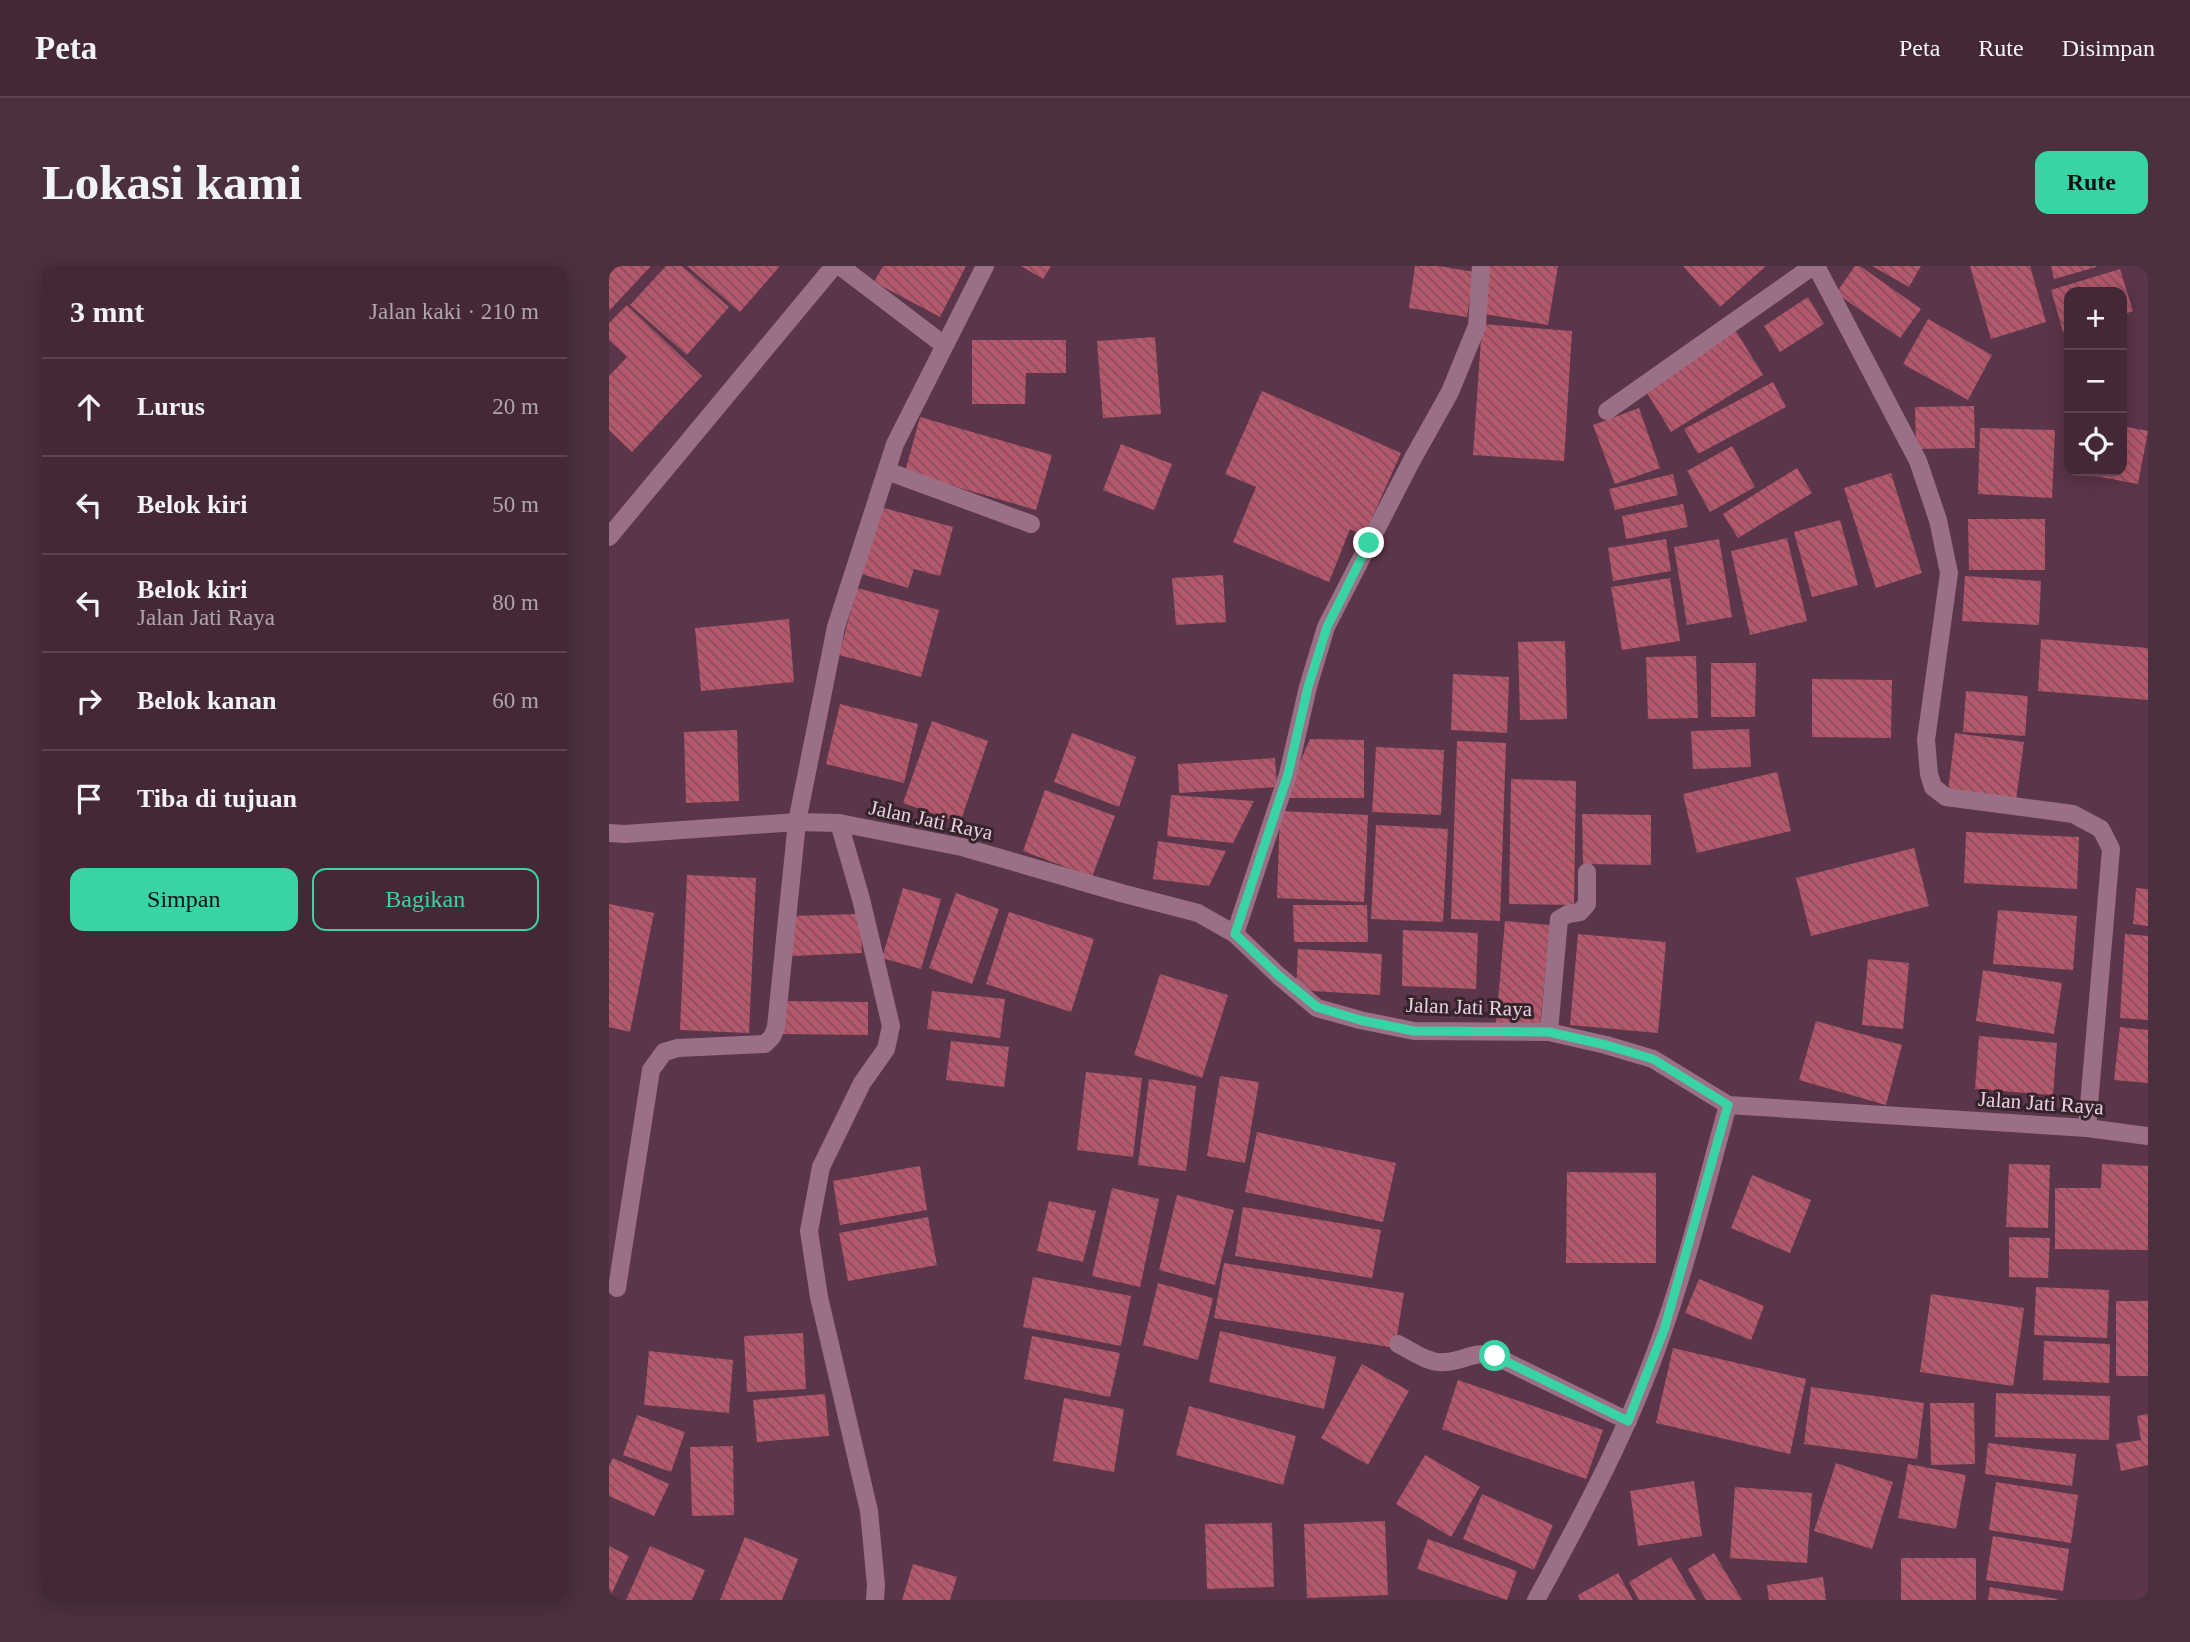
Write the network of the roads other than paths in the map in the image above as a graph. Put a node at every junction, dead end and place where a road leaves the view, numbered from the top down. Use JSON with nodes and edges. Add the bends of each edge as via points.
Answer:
{"nodes":[{"id":1,"x":834,"y":266,"type":"edge"},
{"id":2,"x":840,"y":266,"type":"edge"},
{"id":3,"x":985,"y":266,"type":"edge"},
{"id":4,"x":1481,"y":266,"type":"edge"},
{"id":5,"x":1814,"y":266,"type":"edge"},
{"id":6,"x":944,"y":345,"type":"junction"},
{"id":7,"x":1607,"y":411,"type":"dead end"},
{"id":8,"x":887,"y":471,"type":"junction"},
{"id":9,"x":1031,"y":524,"type":"dead end"},
{"id":10,"x":609,"y":537,"type":"edge"},
{"id":11,"x":797,"y":822,"type":"junction"},
{"id":12,"x":839,"y":823,"type":"junction"},
{"id":13,"x":609,"y":833,"type":"edge"},
{"id":14,"x":1587,"y":872,"type":"dead end"},
{"id":15,"x":1235,"y":934,"type":"junction"},
{"id":16,"x":1549,"y":1032,"type":"junction"},
{"id":17,"x":1728,"y":1105,"type":"junction"},
{"id":18,"x":2087,"y":1128,"type":"junction"},
{"id":19,"x":2148,"y":1136,"type":"edge"},
{"id":20,"x":617,"y":1288,"type":"dead end"},
{"id":21,"x":1398,"y":1344,"type":"dead end"},
{"id":22,"x":1628,"y":1421,"type":"junction"},
{"id":23,"x":875,"y":1600,"type":"edge"},
{"id":24,"x":1536,"y":1600,"type":"edge"}],
"edges":[{"from":1,"to":10,"type":"street"},
{"from":2,"to":6,"type":"street"},
{"from":3,"to":6,"type":"street"},
{"from":4,"to":15,"type":"street","via":[[1477,326],[1450,392],[1327,627],[1288,774]]},
{"from":5,"to":7,"type":"street"},
{"from":5,"to":18,"type":"street","via":[[1919,461],[1938,520],[1949,573],[1926,740],[1933,787],[1946,797],[2073,814],[2101,829],[2111,849]]},
{"from":6,"to":8,"type":"street","via":[[895,444]]},
{"from":8,"to":9,"type":"street"},
{"from":8,"to":11,"type":"street","via":[[836,627]]},
{"from":11,"to":12,"type":"street","name":"Jalan Jati Raya"},
{"from":11,"to":13,"type":"street","name":"Jalan Jati Raya"},
{"from":11,"to":20,"type":"street","via":[[776,1027],[765,1044],[664,1052],[651,1070]]},
{"from":12,"to":15,"type":"street","name":"Jalan Jati Raya","via":[[962,847],[1198,913]]},
{"from":12,"to":23,"type":"street","via":[[891,1026],[885,1049],[862,1083],[821,1167],[809,1231],[819,1297],[869,1511]]},
{"from":14,"to":16,"type":"street","via":[[1587,904],[1580,912],[1559,919]]},
{"from":15,"to":16,"type":"street","name":"Jalan Jati Raya","via":[[1317,1007],[1414,1031]]},
{"from":16,"to":17,"type":"street","name":"Jalan Jati Raya","via":[[1653,1059]]},
{"from":17,"to":18,"type":"street","name":"Jalan Jati Raya"},
{"from":17,"to":22,"type":"street","via":[[1664,1330]]},
{"from":18,"to":19,"type":"street","name":"Jalan Jati Raya"},
{"from":21,"to":22,"type":"street","via":[[1444,1363],[1483,1353],[1495,1356]]},
{"from":22,"to":24,"type":"street"}]}
